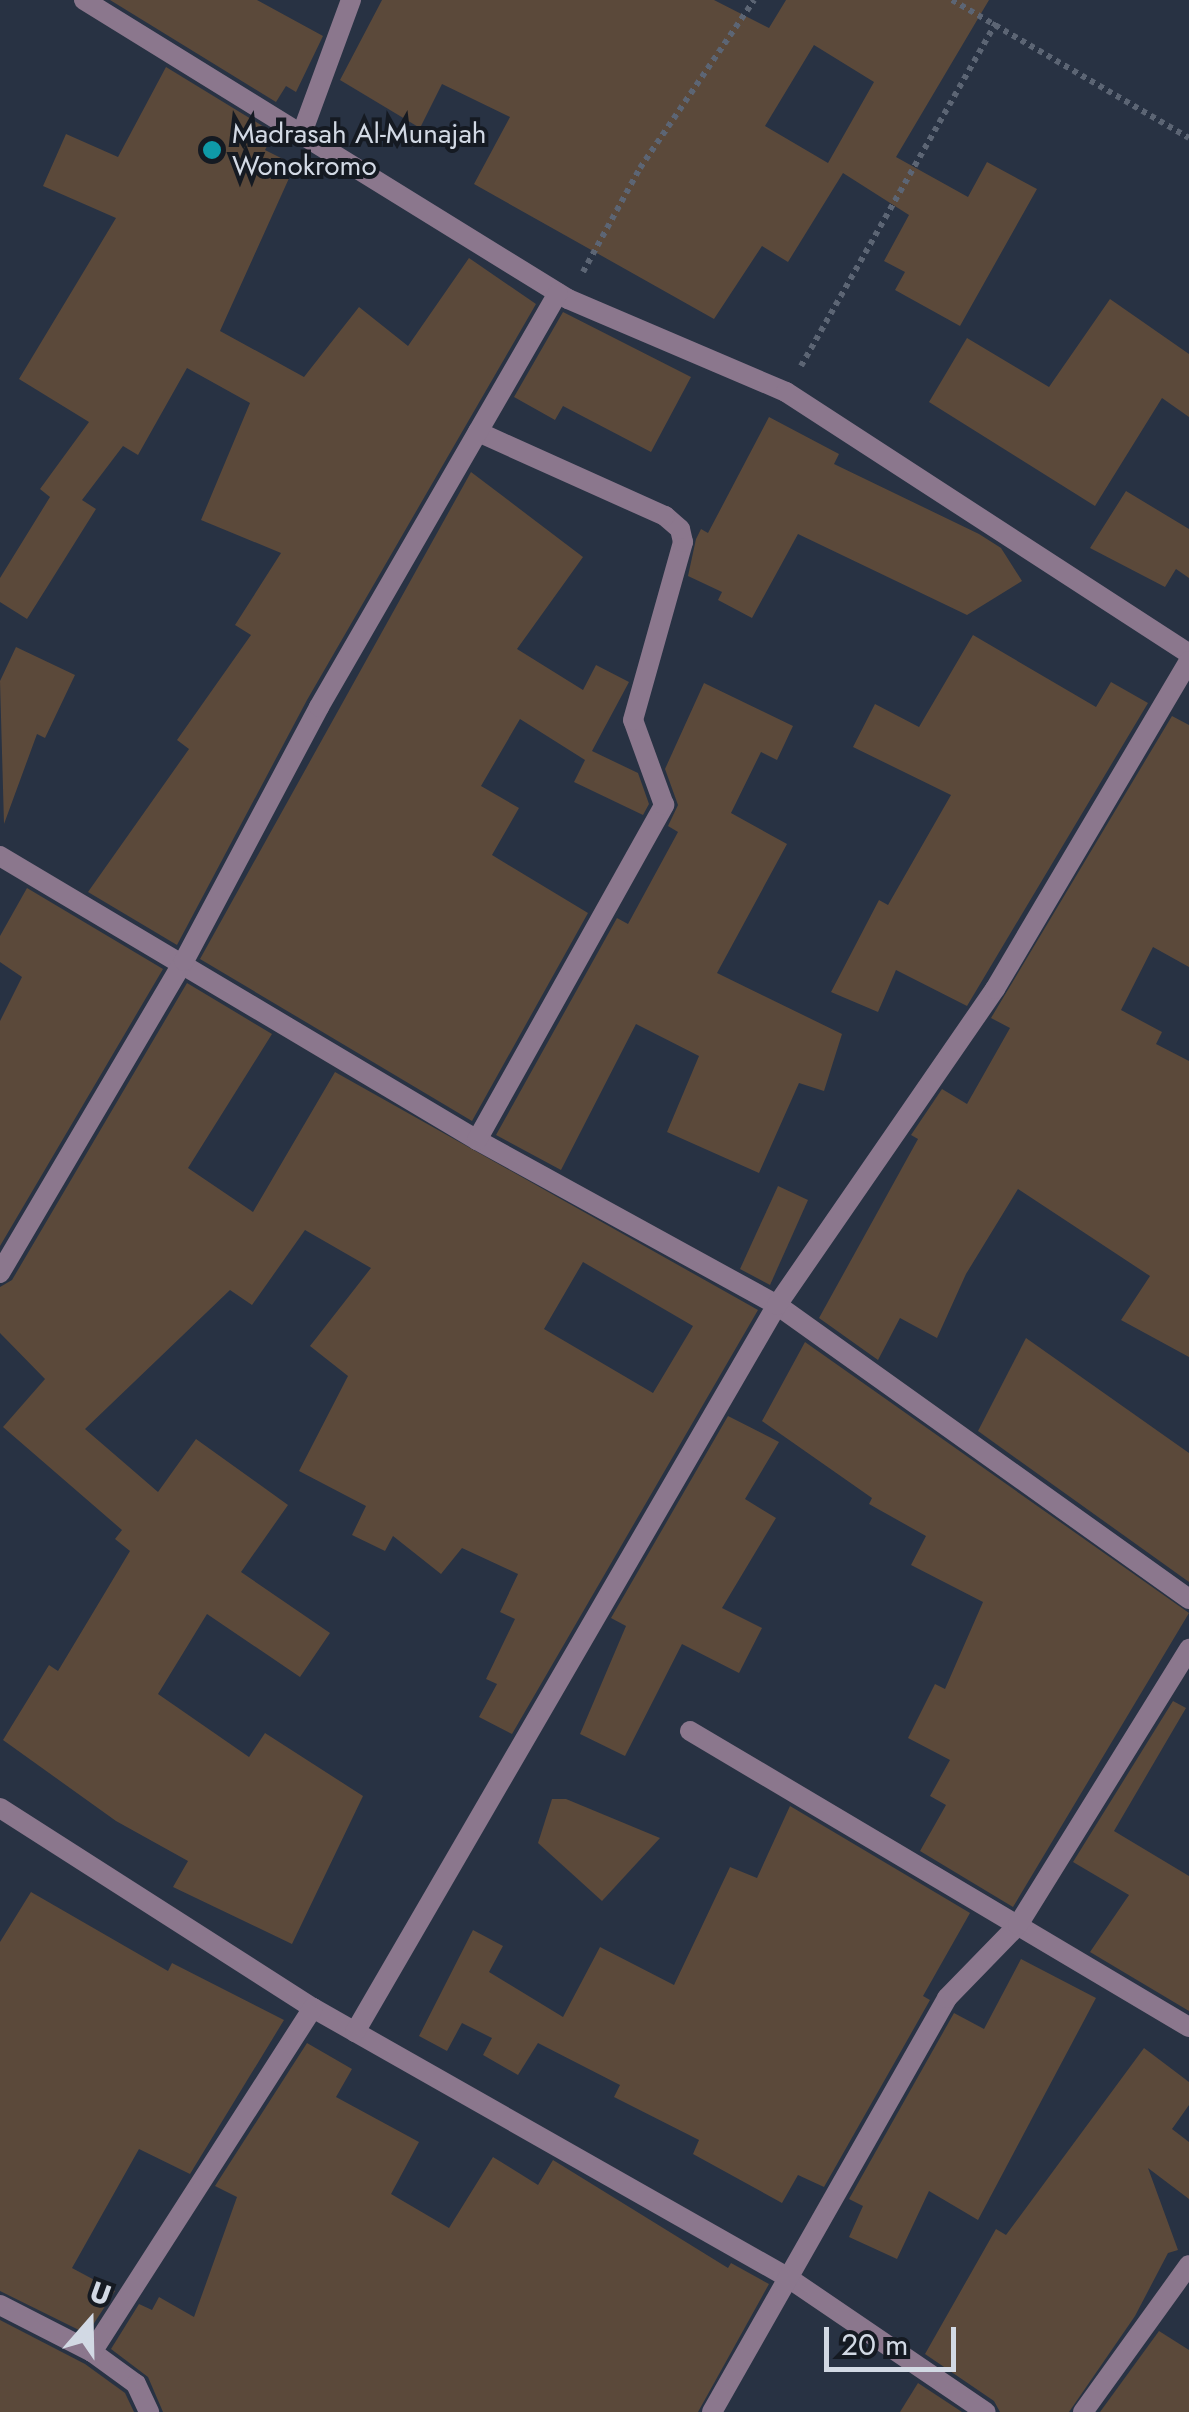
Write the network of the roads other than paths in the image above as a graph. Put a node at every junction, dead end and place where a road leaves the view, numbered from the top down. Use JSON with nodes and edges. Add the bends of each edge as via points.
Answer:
{"nodes":[{"id":1,"x":84,"y":0,"type":"edge"},
{"id":2,"x":351,"y":0,"type":"edge"},
{"id":3,"x":302,"y":132,"type":"junction"},
{"id":4,"x":563,"y":296,"type":"junction"},
{"id":5,"x":478,"y":432,"type":"junction"},
{"id":6,"x":1189,"y":657,"type":"edge"},
{"id":7,"x":0,"y":856,"type":"edge"},
{"id":8,"x":184,"y":961,"type":"junction"},
{"id":9,"x":477,"y":1140,"type":"junction"},
{"id":10,"x":0,"y":1273,"type":"edge"},
{"id":11,"x":777,"y":1306,"type":"junction"},
{"id":12,"x":1189,"y":1598,"type":"edge"},
{"id":13,"x":1189,"y":1649,"type":"edge"},
{"id":14,"x":690,"y":1731,"type":"dead end"},
{"id":15,"x":0,"y":1808,"type":"edge"},
{"id":16,"x":1018,"y":1925,"type":"junction"},
{"id":17,"x":313,"y":2008,"type":"junction"},
{"id":18,"x":1189,"y":2027,"type":"edge"},
{"id":19,"x":356,"y":2032,"type":"junction"},
{"id":20,"x":1189,"y":2265,"type":"edge"},
{"id":21,"x":786,"y":2277,"type":"junction"},
{"id":22,"x":0,"y":2305,"type":"edge"},
{"id":23,"x":92,"y":2352,"type":"junction"},
{"id":24,"x":149,"y":2412,"type":"edge"},
{"id":25,"x":712,"y":2412,"type":"edge"},
{"id":26,"x":986,"y":2412,"type":"edge"},
{"id":27,"x":1084,"y":2412,"type":"edge"}],
"edges":[{"from":1,"to":3,"type":"street"},
{"from":2,"to":3,"type":"street"},
{"from":3,"to":4,"type":"street"},
{"from":4,"to":5,"type":"street"},
{"from":4,"to":6,"type":"street","via":[[786,392]]},
{"from":5,"to":8,"type":"street","via":[[318,708]]},
{"from":5,"to":9,"type":"street","via":[[666,516],[683,542],[632,720],[664,805]]},
{"from":6,"to":11,"type":"street","via":[[995,989]]},
{"from":7,"to":8,"type":"street"},
{"from":8,"to":9,"type":"street"},
{"from":8,"to":10,"type":"street"},
{"from":9,"to":11,"type":"street"},
{"from":11,"to":12,"type":"street"},
{"from":11,"to":19,"type":"street"},
{"from":13,"to":16,"type":"street"},
{"from":14,"to":16,"type":"street"},
{"from":15,"to":17,"type":"street"},
{"from":16,"to":18,"type":"street"},
{"from":16,"to":21,"type":"street","via":[[947,1998]]},
{"from":17,"to":19,"type":"street"},
{"from":17,"to":23,"type":"street"},
{"from":19,"to":21,"type":"street"},
{"from":20,"to":27,"type":"street"},
{"from":21,"to":25,"type":"street"},
{"from":21,"to":26,"type":"street"},
{"from":22,"to":23,"type":"street"},
{"from":23,"to":24,"type":"street","via":[[136,2384]]}]}
